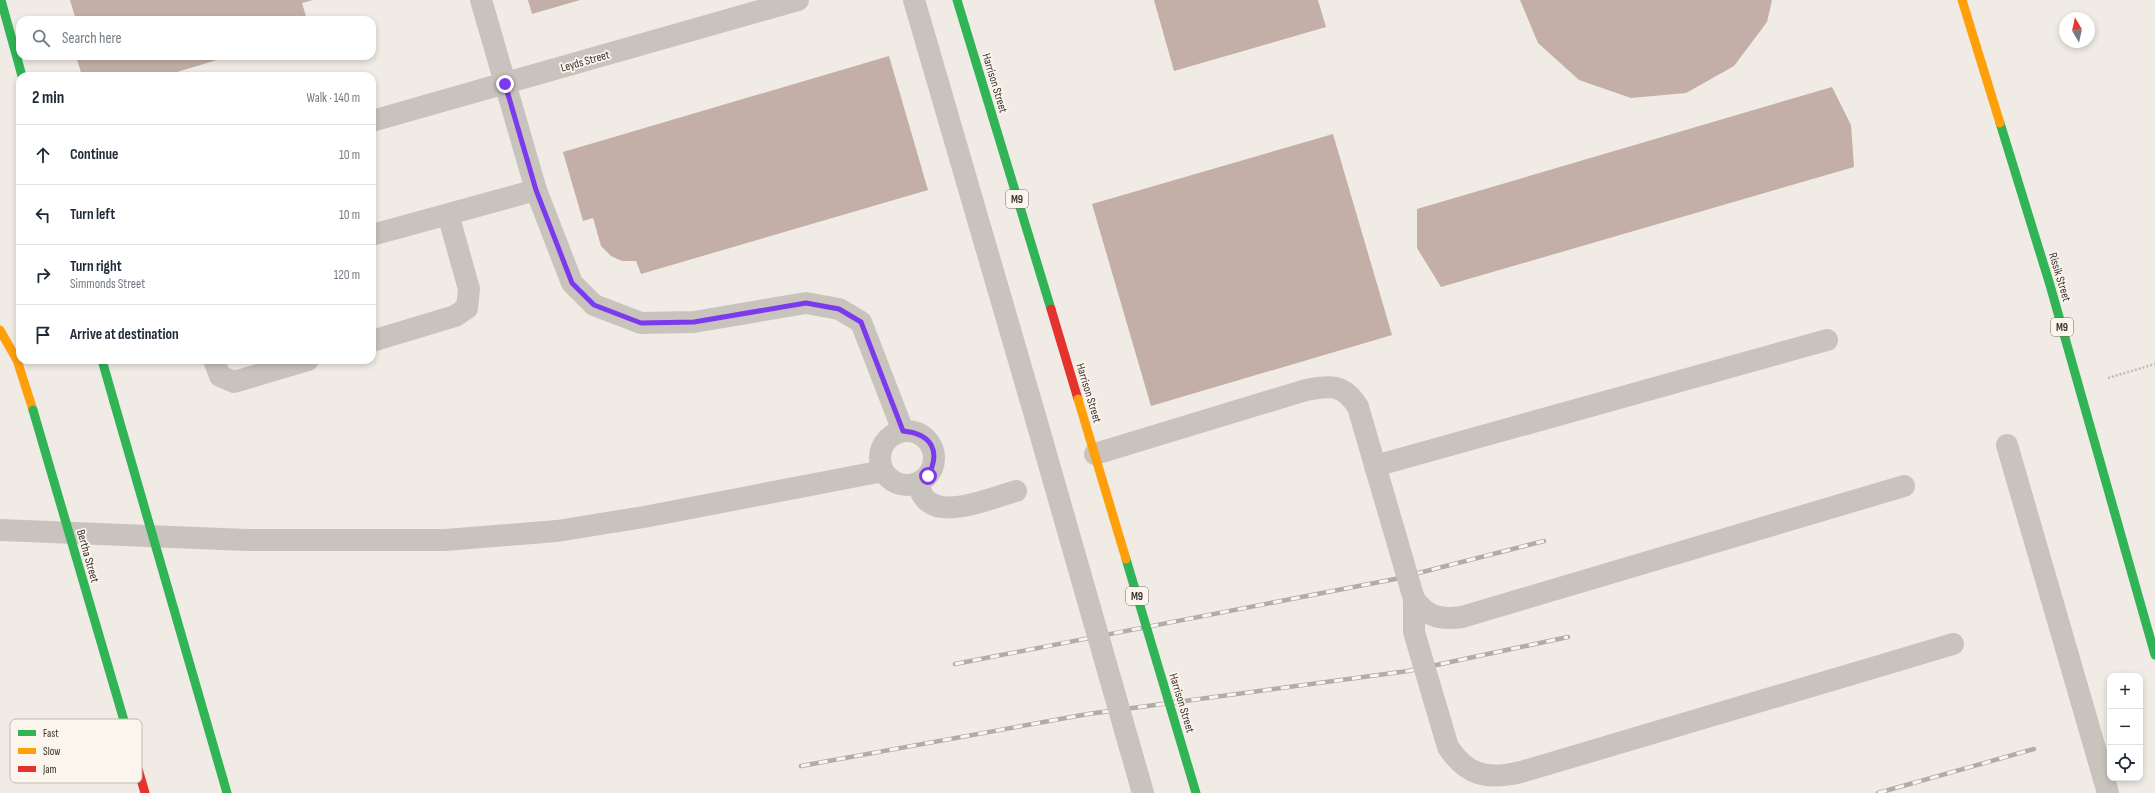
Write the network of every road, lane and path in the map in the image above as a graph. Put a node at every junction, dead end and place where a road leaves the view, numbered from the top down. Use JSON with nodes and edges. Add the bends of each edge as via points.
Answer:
{"nodes":[{"id":1,"x":1,"y":0,"type":"edge"},
{"id":2,"x":482,"y":0,"type":"edge"},
{"id":3,"x":798,"y":0,"type":"edge"},
{"id":4,"x":914,"y":0,"type":"edge"},
{"id":5,"x":957,"y":0,"type":"edge"},
{"id":6,"x":1962,"y":0,"type":"edge"},
{"id":7,"x":16,"y":54,"type":"edge"},
{"id":8,"x":18,"y":60,"type":"edge"},
{"id":9,"x":21,"y":72,"type":"edge"},
{"id":10,"x":505,"y":84,"type":"junction"},
{"id":11,"x":376,"y":120,"type":"edge"},
{"id":12,"x":536,"y":190,"type":"junction"},
{"id":13,"x":448,"y":214,"type":"junction"},
{"id":14,"x":376,"y":234,"type":"edge"},
{"id":15,"x":0,"y":330,"type":"edge"},
{"id":16,"x":376,"y":340,"type":"edge"},
{"id":17,"x":1818,"y":342,"type":"dead end"},
{"id":18,"x":16,"y":360,"type":"edge"},
{"id":19,"x":17,"y":364,"type":"edge"},
{"id":20,"x":103,"y":364,"type":"edge"},
{"id":21,"x":216,"y":364,"type":"edge"},
{"id":22,"x":295,"y":364,"type":"edge"},
{"id":23,"x":2155,"y":364,"type":"edge"},
{"id":24,"x":2079,"y":387,"type":"junction"},
{"id":25,"x":903,"y":431,"type":"junction"},
{"id":26,"x":2007,"y":445,"type":"dead end"},
{"id":27,"x":1095,"y":454,"type":"junction"},
{"id":28,"x":1375,"y":466,"type":"junction"},
{"id":29,"x":883,"y":471,"type":"junction"},
{"id":30,"x":917,"y":484,"type":"junction"},
{"id":31,"x":1904,"y":486,"type":"dead end"},
{"id":32,"x":1016,"y":491,"type":"dead end"},
{"id":33,"x":0,"y":530,"type":"edge"},
{"id":34,"x":1414,"y":600,"type":"junction"},
{"id":35,"x":1953,"y":644,"type":"dead end"},
{"id":36,"x":2155,"y":655,"type":"edge"},
{"id":37,"x":123,"y":719,"type":"edge"},
{"id":38,"x":141,"y":783,"type":"edge"},
{"id":39,"x":144,"y":793,"type":"edge"},
{"id":40,"x":227,"y":793,"type":"edge"},
{"id":41,"x":1144,"y":793,"type":"edge"},
{"id":42,"x":1196,"y":793,"type":"edge"},
{"id":43,"x":2108,"y":793,"type":"edge"}],
"edges":[{"from":1,"to":7,"type":"main road"},
{"from":2,"to":10,"type":"street"},
{"from":3,"to":10,"type":"street","name":"Leyds Street"},
{"from":4,"to":41,"type":"street","bridge":true},
{"from":5,"to":27,"type":"main road","name":"Harrison Street","number":"M9","bridge":true},
{"from":6,"to":24,"type":"main road","name":"Rissik Street","number":"M9"},
{"from":8,"to":9,"type":"main road"},
{"from":10,"to":11,"type":"street","name":"Leyds Street"},
{"from":10,"to":12,"type":"street"},
{"from":12,"to":13,"type":"street"},
{"from":12,"to":25,"type":"street","via":[[572,283],[594,305],[641,323],[694,322],[806,303],[839,309],[861,322]]},
{"from":13,"to":14,"type":"street"},
{"from":13,"to":16,"type":"street","via":[[469,289],[468,308],[455,316]]},
{"from":15,"to":18,"type":"main road","name":"Bertha Street","bridge":true},
{"from":17,"to":28,"type":"street"},
{"from":19,"to":37,"type":"main road","name":"Bertha Street","bridge":true},
{"from":20,"to":40,"type":"main road","bridge":true},
{"from":21,"to":22,"type":"street","via":[[220,376],[234,382]]},
{"from":23,"to":24,"type":"path"},
{"from":24,"to":36,"type":"main road","name":"Rissik Street","number":"M9"},
{"from":25,"to":29,"type":"street","via":[[892,436],[882,446],[880,458]]},
{"from":25,"to":30,"type":"street","via":[[917,432],[928,440],[934,451],[934,464],[928,476]]},
{"from":26,"to":43,"type":"street"},
{"from":27,"to":28,"type":"street","bridge":true,"via":[[1323,386],[1338,388],[1351,395],[1358,407]]},
{"from":27,"to":42,"type":"main road","name":"Harrison Street","number":"M9","bridge":true},
{"from":28,"to":34,"type":"street","bridge":true},
{"from":29,"to":30,"type":"street","via":[[892,481],[904,486]]},
{"from":29,"to":33,"type":"street","via":[[558,531],[445,540],[248,540]]},
{"from":30,"to":32,"type":"street","via":[[927,501],[936,507],[950,509]]},
{"from":31,"to":34,"type":"street","via":[[1462,617],[1447,619],[1432,615],[1422,610]]},
{"from":34,"to":35,"type":"street","bridge":true,"via":[[1414,632],[1448,747],[1468,770],[1504,776]]},
{"from":38,"to":39,"type":"main road","name":"Bertha Street","bridge":true}]}
